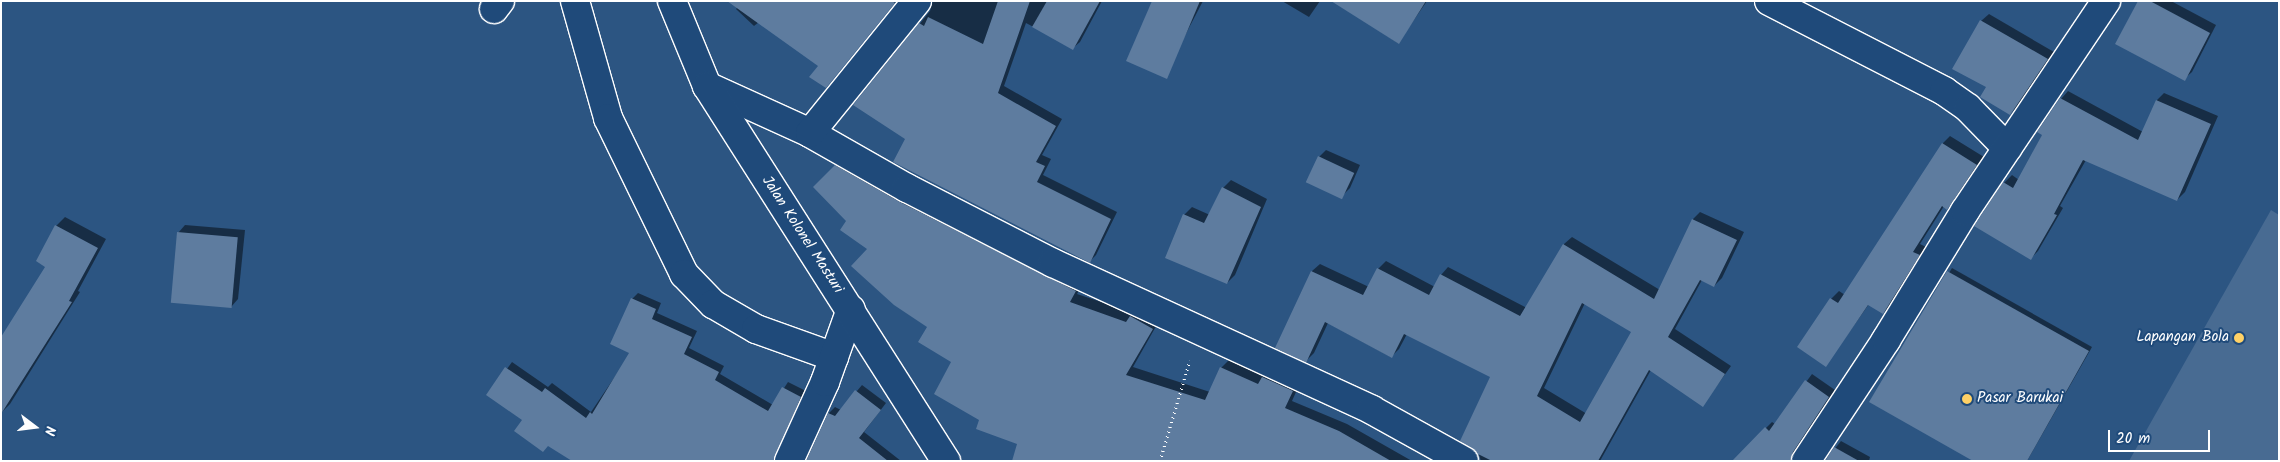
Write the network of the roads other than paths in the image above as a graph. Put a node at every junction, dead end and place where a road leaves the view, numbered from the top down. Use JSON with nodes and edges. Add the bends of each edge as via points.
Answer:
{"nodes":[{"id":1,"x":576,"y":1,"type":"edge"},
{"id":2,"x":672,"y":1,"type":"edge"},
{"id":3,"x":917,"y":1,"type":"edge"},
{"id":4,"x":1769,"y":1,"type":"edge"},
{"id":5,"x":2106,"y":1,"type":"edge"},
{"id":6,"x":707,"y":86,"type":"junction"},
{"id":7,"x":810,"y":133,"type":"junction"},
{"id":8,"x":2007,"y":148,"type":"junction"},
{"id":9,"x":851,"y":310,"type":"junction"},
{"id":10,"x":834,"y":358,"type":"junction"},
{"id":11,"x":789,"y":461,"type":"edge"},
{"id":12,"x":946,"y":461,"type":"edge"},
{"id":13,"x":1464,"y":461,"type":"edge"},
{"id":14,"x":1806,"y":461,"type":"edge"}],
"edges":[{"from":1,"to":10,"type":"street","via":[[608,118],[684,274],[713,304],[756,329]]},
{"from":2,"to":6,"type":"street","name":"Jalan Kolonel Masturi"},
{"from":3,"to":7,"type":"street"},
{"from":4,"to":8,"type":"street","via":[[1944,91],[1968,108]]},
{"from":5,"to":8,"type":"street"},
{"from":6,"to":7,"type":"street"},
{"from":6,"to":9,"type":"street","name":"Jalan Kolonel Masturi"},
{"from":7,"to":13,"type":"street","via":[[1044,259],[1372,410]]},
{"from":8,"to":14,"type":"street"},
{"from":9,"to":10,"type":"street"},
{"from":9,"to":12,"type":"street","name":"Jalan Kolonel Masturi"},
{"from":10,"to":11,"type":"street"}]}
